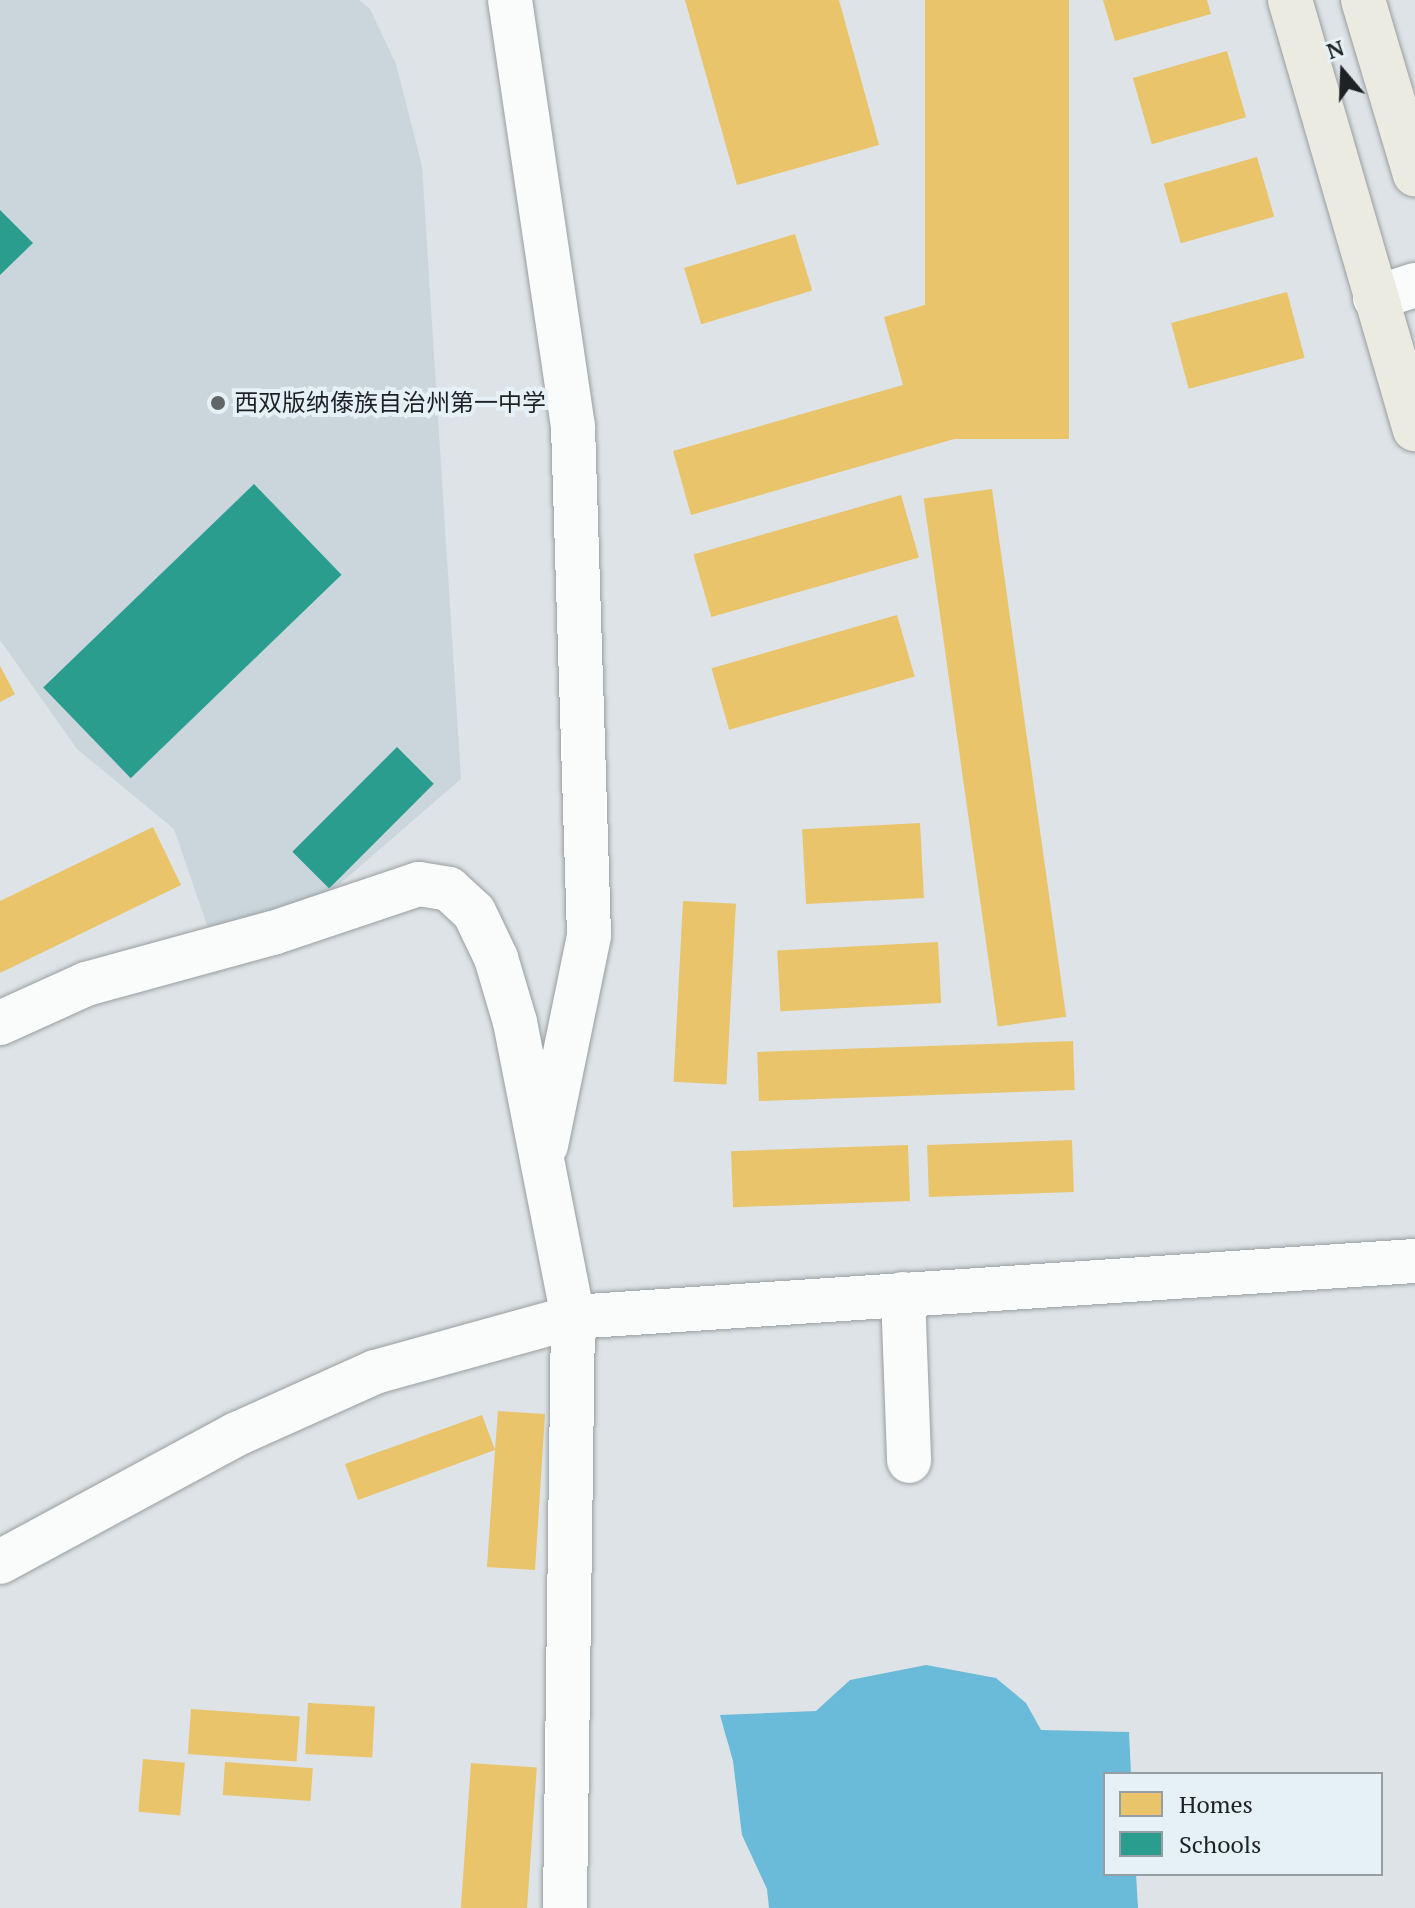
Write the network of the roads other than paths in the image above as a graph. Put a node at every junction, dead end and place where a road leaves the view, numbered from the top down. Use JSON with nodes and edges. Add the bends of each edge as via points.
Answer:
{"nodes":[{"id":1,"x":510,"y":0,"type":"edge"},
{"id":2,"x":1290,"y":0,"type":"edge"},
{"id":3,"x":1363,"y":0,"type":"edge"},
{"id":4,"x":1415,"y":174,"type":"edge"},
{"id":5,"x":1395,"y":292,"type":"edge"},
{"id":6,"x":1415,"y":429,"type":"edge"},
{"id":7,"x":0,"y":1023,"type":"edge"},
{"id":8,"x":543,"y":1164,"type":"junction"},
{"id":9,"x":1415,"y":1261,"type":"edge"},
{"id":10,"x":903,"y":1294,"type":"junction"},
{"id":11,"x":573,"y":1317,"type":"junction"},
{"id":12,"x":909,"y":1461,"type":"dead end"},
{"id":13,"x":0,"y":1562,"type":"edge"},
{"id":14,"x":565,"y":1908,"type":"edge"}],
"edges":[{"from":1,"to":8,"type":"street","via":[[573,426],[589,936]]},
{"from":2,"to":5,"type":"main road"},
{"from":3,"to":4,"type":"main road"},
{"from":5,"to":6,"type":"main road"},
{"from":7,"to":8,"type":"street","via":[[86,984],[273,933],[391,891],[434,885],[449,889],[474,912],[496,958]]},
{"from":8,"to":11,"type":"street"},
{"from":9,"to":10,"type":"street"},
{"from":10,"to":11,"type":"street"},
{"from":10,"to":12,"type":"street"},
{"from":11,"to":13,"type":"street","via":[[375,1372],[237,1434]]},
{"from":11,"to":14,"type":"street"}]}
